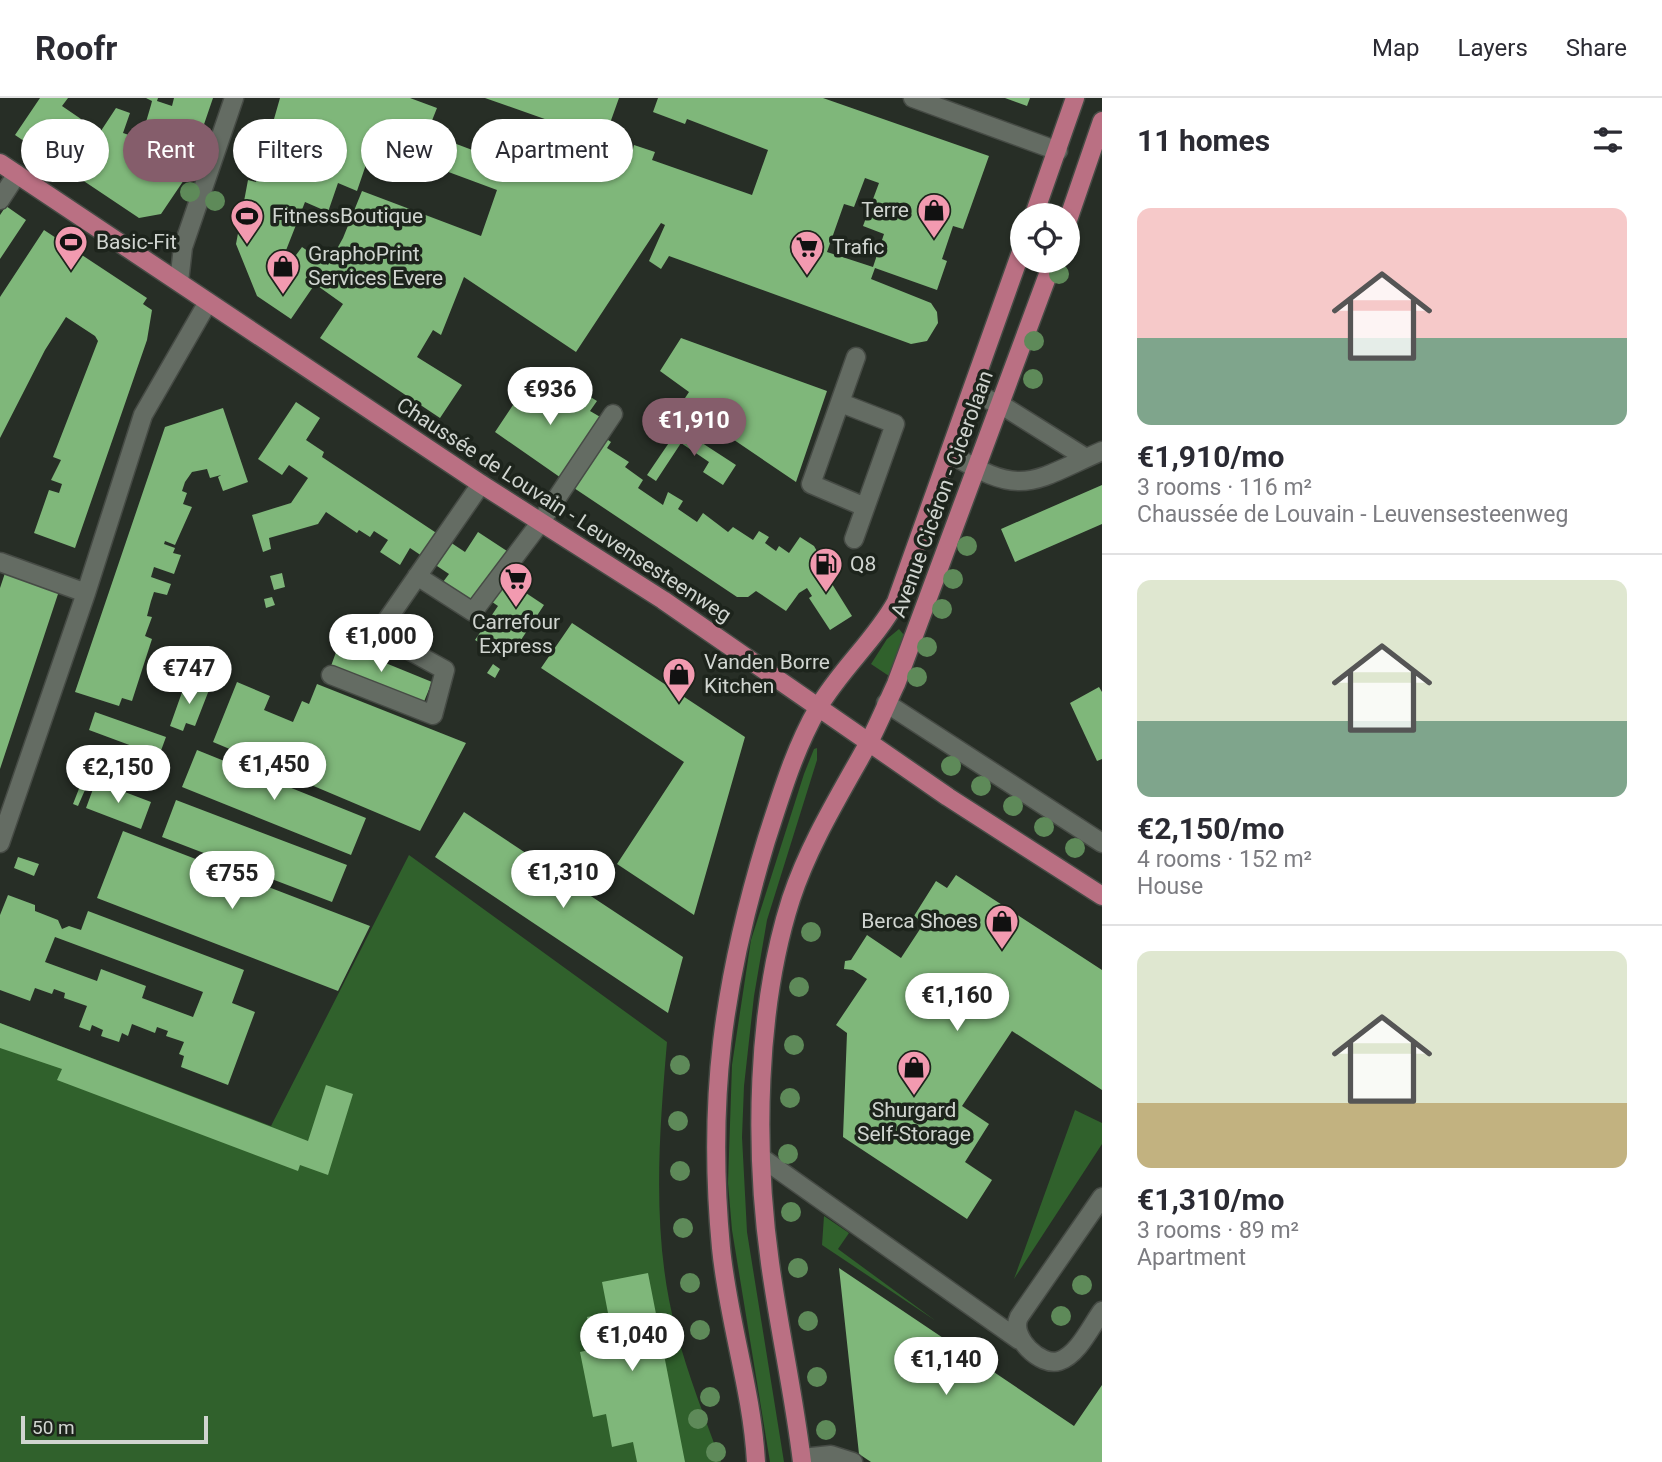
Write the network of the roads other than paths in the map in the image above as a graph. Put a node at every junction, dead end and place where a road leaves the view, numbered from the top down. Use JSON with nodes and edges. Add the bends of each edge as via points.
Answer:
{"nodes":[{"id":1,"x":234,"y":98,"type":"edge"},
{"id":2,"x":914,"y":98,"type":"edge"},
{"id":3,"x":1075,"y":98,"type":"edge"},
{"id":4,"x":1102,"y":121,"type":"edge"},
{"id":5,"x":1058,"y":151,"type":"junction"},
{"id":6,"x":0,"y":163,"type":"edge"},
{"id":7,"x":17,"y":174,"type":"junction"},
{"id":8,"x":0,"y":200,"type":"edge"},
{"id":9,"x":1038,"y":203,"type":"edge"},
{"id":10,"x":1074,"y":203,"type":"edge"},
{"id":11,"x":1014,"y":273,"type":"edge"},
{"id":12,"x":1049,"y":273,"type":"edge"},
{"id":13,"x":178,"y":282,"type":"junction"},
{"id":14,"x":208,"y":302,"type":"junction"},
{"id":15,"x":856,"y":357,"type":"dead end"},
{"id":16,"x":971,"y":393,"type":"junction"},
{"id":17,"x":841,"y":403,"type":"junction"},
{"id":18,"x":1000,"y":404,"type":"junction"},
{"id":19,"x":613,"y":414,"type":"dead end"},
{"id":20,"x":951,"y":454,"type":"junction"},
{"id":21,"x":1094,"y":454,"type":"edge"},
{"id":22,"x":977,"y":470,"type":"junction"},
{"id":23,"x":481,"y":484,"type":"junction"},
{"id":24,"x":865,"y":507,"type":"junction"},
{"id":25,"x":540,"y":523,"type":"junction"},
{"id":26,"x":853,"y":539,"type":"dead end"},
{"id":27,"x":0,"y":562,"type":"edge"},
{"id":28,"x":417,"y":576,"type":"junction"},
{"id":29,"x":86,"y":593,"type":"junction"},
{"id":30,"x":331,"y":675,"type":"dead end"},
{"id":31,"x":886,"y":703,"type":"junction"},
{"id":32,"x":819,"y":706,"type":"junction"},
{"id":33,"x":869,"y":741,"type":"junction"},
{"id":34,"x":0,"y":842,"type":"edge"},
{"id":35,"x":1102,"y":843,"type":"edge"},
{"id":36,"x":1102,"y":896,"type":"edge"},
{"id":37,"x":762,"y":1158,"type":"junction"},
{"id":38,"x":1102,"y":1197,"type":"edge"},
{"id":39,"x":1102,"y":1311,"type":"edge"},
{"id":40,"x":1019,"y":1340,"type":"junction"},
{"id":41,"x":802,"y":1460,"type":"edge"},
{"id":42,"x":756,"y":1462,"type":"edge"},
{"id":43,"x":853,"y":1462,"type":"edge"}],
"edges":[{"from":1,"to":13,"type":"street","via":[[183,247]]},
{"from":2,"to":5,"type":"street"},
{"from":3,"to":5,"type":"main road"},
{"from":4,"to":10,"type":"main road"},
{"from":5,"to":9,"type":"main road"},
{"from":6,"to":7,"type":"main road","name":"Chaussée de Louvain - Leuvensesteenweg"},
{"from":7,"to":8,"type":"street"},
{"from":7,"to":13,"type":"main road","name":"Chaussée de Louvain - Leuvensesteenweg"},
{"from":11,"to":16,"type":"main road","name":"Avenue Cicéron - Cicerolaan"},
{"from":12,"to":18,"type":"main road","name":"Avenue Cicéron - Cicerolaan"},
{"from":13,"to":14,"type":"main road","name":"Chaussée de Louvain - Leuvensesteenweg"},
{"from":14,"to":23,"type":"main road","name":"Chaussée de Louvain - Leuvensesteenweg"},
{"from":14,"to":29,"type":"street","via":[[143,415]]},
{"from":15,"to":17,"type":"street"},
{"from":16,"to":18,"type":"street"},
{"from":16,"to":20,"type":"main road","name":"Avenue Cicéron - Cicerolaan"},
{"from":17,"to":24,"type":"street","via":[[811,484]]},
{"from":17,"to":24,"type":"street","via":[[895,425]]},
{"from":18,"to":21,"type":"street"},
{"from":18,"to":22,"type":"main road","name":"Avenue Cicéron - Cicerolaan"},
{"from":19,"to":25,"type":"street"},
{"from":20,"to":22,"type":"street"},
{"from":20,"to":32,"type":"main road","name":"Avenue Cicéron - Cicerolaan","via":[[896,602]]},
{"from":21,"to":22,"type":"street","via":[[1041,480],[1011,482]]},
{"from":22,"to":31,"type":"main road","name":"Avenue Cicéron - Cicerolaan"},
{"from":23,"to":25,"type":"main road","name":"Chaussée de Louvain - Leuvensesteenweg"},
{"from":23,"to":28,"type":"street"},
{"from":24,"to":26,"type":"street"},
{"from":25,"to":28,"type":"street","via":[[473,611]]},
{"from":25,"to":32,"type":"main road","name":"Chaussée de Louvain - Leuvensesteenweg"},
{"from":27,"to":29,"type":"street"},
{"from":28,"to":30,"type":"street","via":[[378,633],[445,670],[433,715]]},
{"from":29,"to":34,"type":"street"},
{"from":31,"to":33,"type":"main road","name":"Avenue Cicéron - Cicerolaan"},
{"from":31,"to":35,"type":"street"},
{"from":32,"to":33,"type":"main road","name":"Chaussée de Louvain - Leuvensesteenweg"},
{"from":32,"to":42,"type":"main road","name":"Avenue Cicéron - Cicerolaan","via":[[788,770],[755,876],[736,944],[723,1018],[716,1170],[721,1251]]},
{"from":33,"to":36,"type":"main road","name":"Chaussée de Louvain - Leuvensesteenweg"},
{"from":33,"to":37,"type":"main road","name":"Avenue Cicéron - Cicerolaan","via":[[835,799],[792,898],[773,978],[766,1037]]},
{"from":37,"to":40,"type":"street"},
{"from":37,"to":41,"type":"main road","name":"Avenue Cicéron - Cicerolaan","via":[[770,1262]]},
{"from":38,"to":40,"type":"street","via":[[1019,1317]]},
{"from":39,"to":40,"type":"street","via":[[1070,1356],[1057,1362],[1050,1362]]},
{"from":41,"to":43,"type":"street","via":[[831,1455]]}]}
